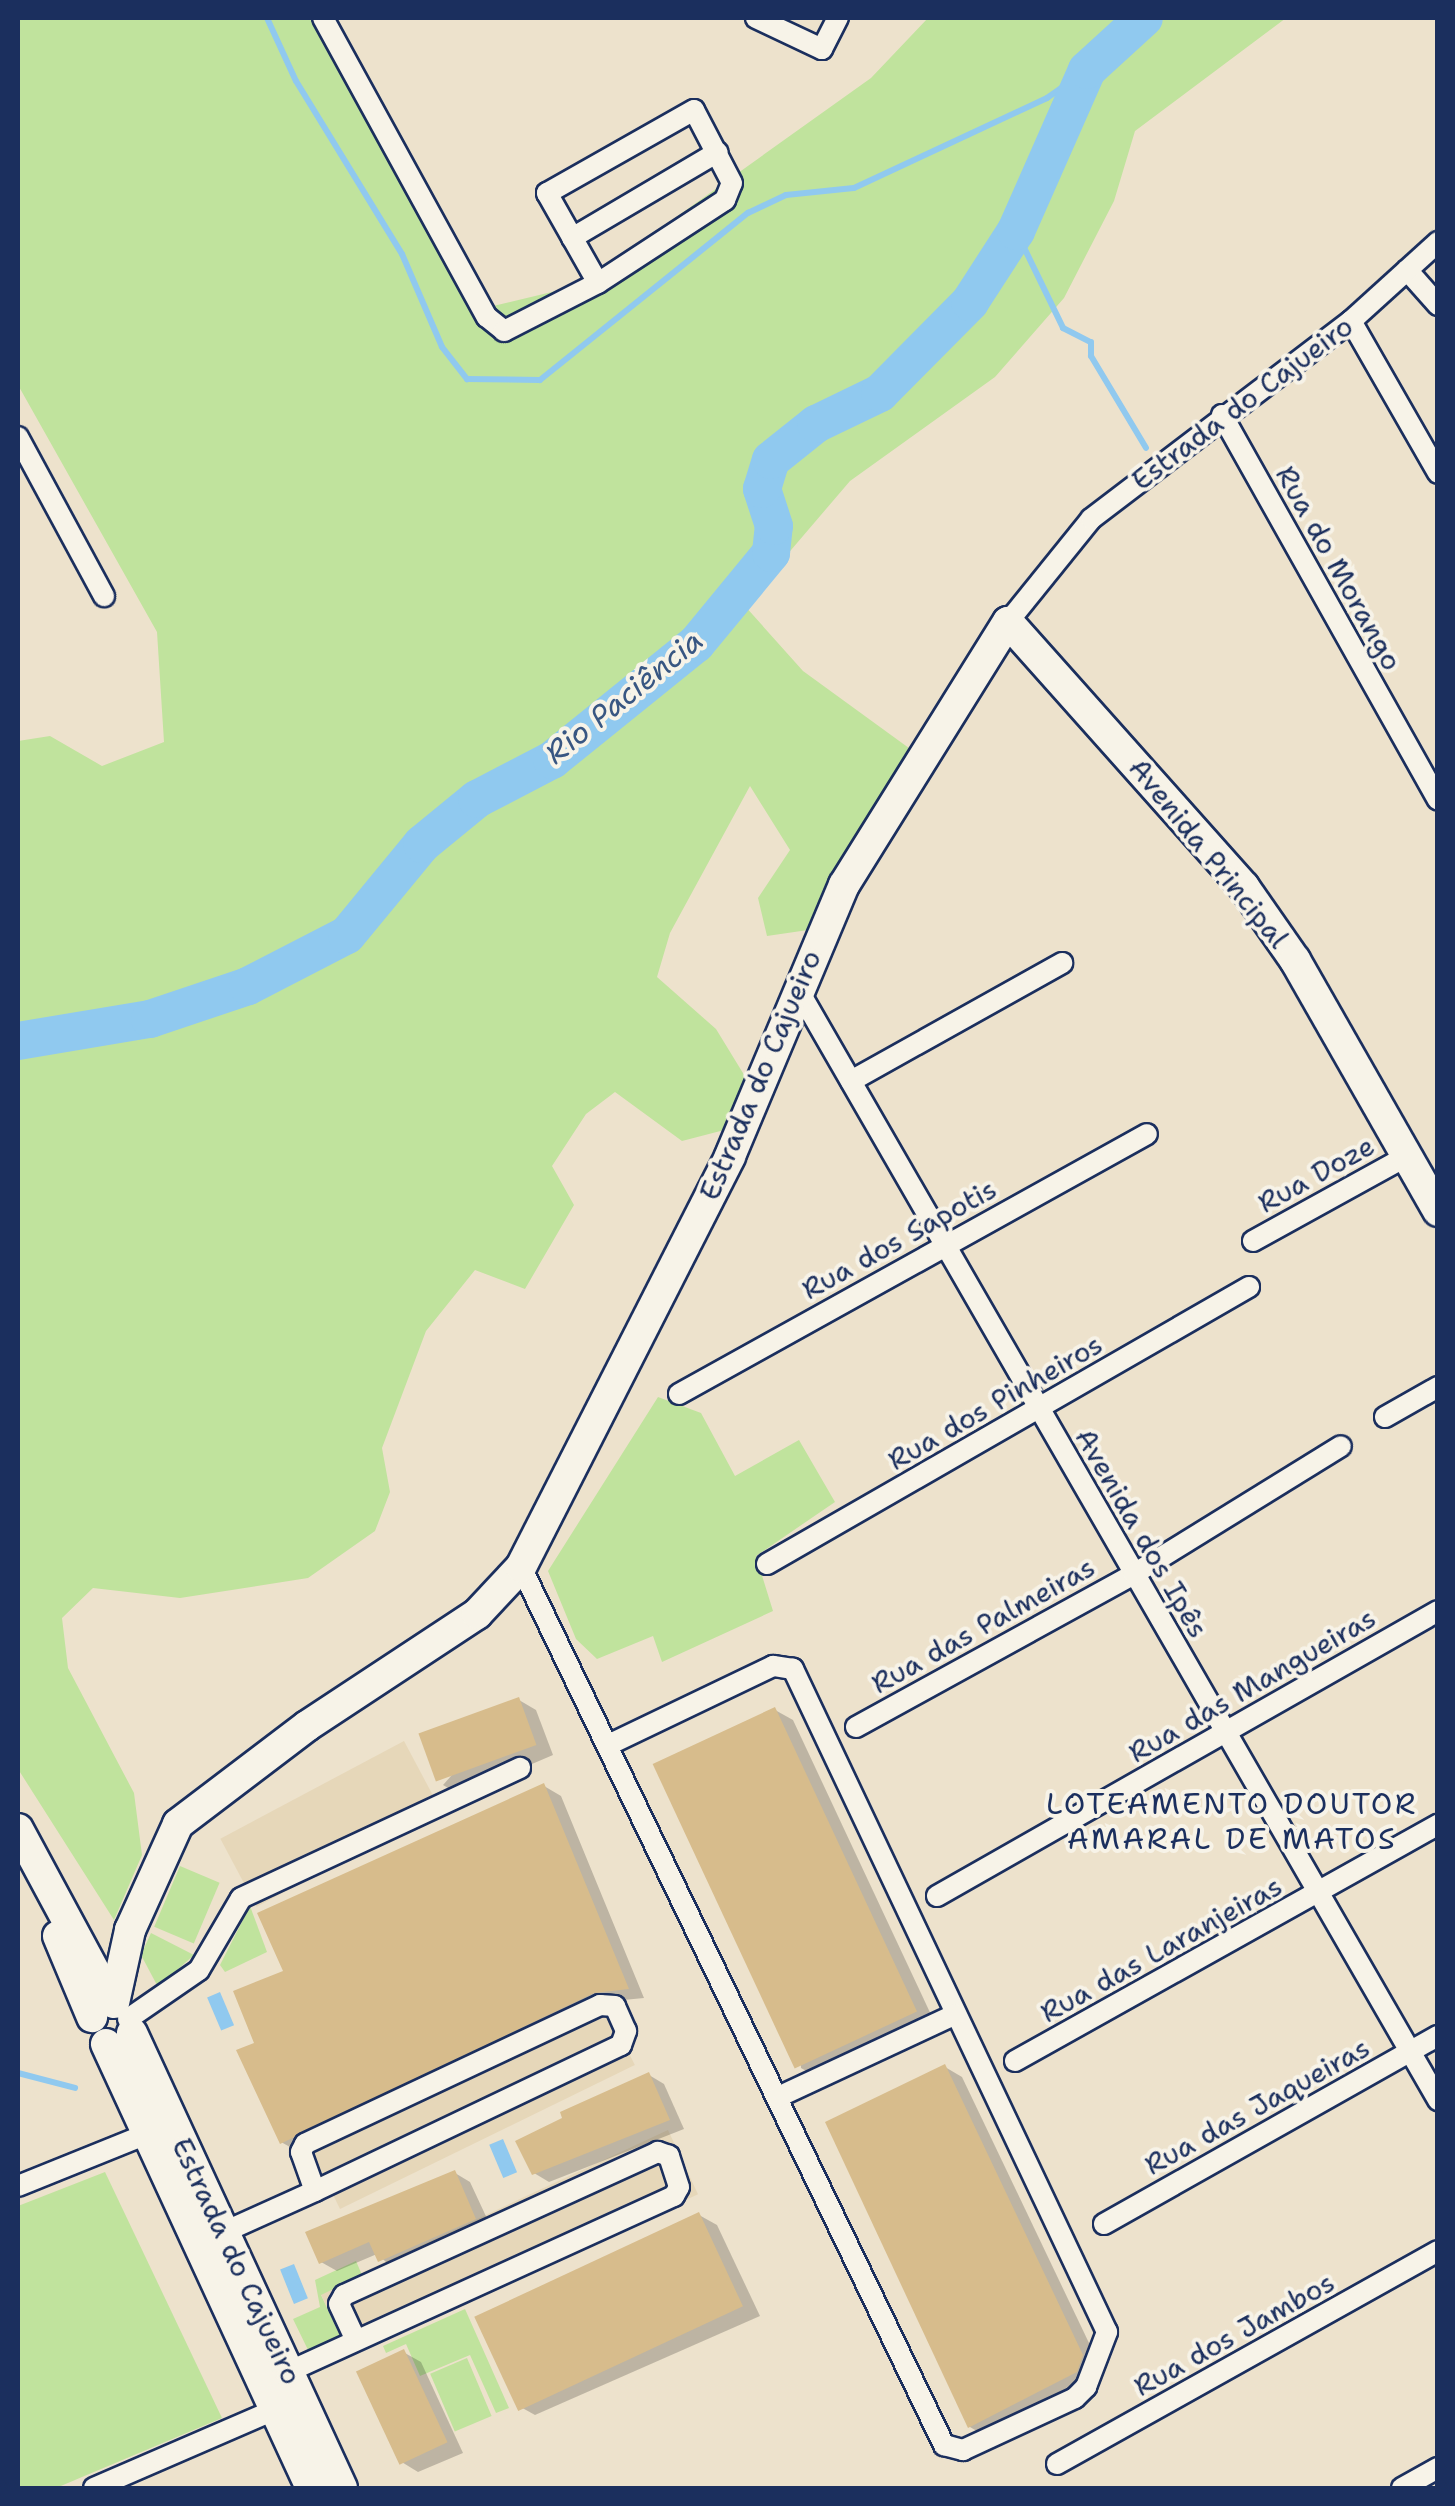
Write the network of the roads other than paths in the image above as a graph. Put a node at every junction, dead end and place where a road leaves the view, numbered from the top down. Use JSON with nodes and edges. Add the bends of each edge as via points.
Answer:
{"nodes":[{"id":1,"x":323,"y":18,"type":"edge"},
{"id":2,"x":756,"y":18,"type":"edge"},
{"id":3,"x":838,"y":18,"type":"edge"},
{"id":4,"x":718,"y":152,"type":"junction"},
{"id":5,"x":572,"y":238,"type":"junction"},
{"id":6,"x":1438,"y":242,"type":"edge"},
{"id":7,"x":1407,"y":270,"type":"junction"},
{"id":8,"x":598,"y":282,"type":"junction"},
{"id":9,"x":1438,"y":305,"type":"edge"},
{"id":10,"x":1351,"y":321,"type":"junction"},
{"id":11,"x":1222,"y":416,"type":"junction"},
{"id":12,"x":18,"y":436,"type":"edge"},
{"id":13,"x":1438,"y":474,"type":"edge"},
{"id":14,"x":104,"y":596,"type":"dead end"},
{"id":15,"x":1008,"y":622,"type":"junction"},
{"id":16,"x":1437,"y":798,"type":"edge"},
{"id":17,"x":1062,"y":963,"type":"dead end"},
{"id":18,"x":800,"y":992,"type":"junction"},
{"id":19,"x":850,"y":1082,"type":"junction"},
{"id":20,"x":1147,"y":1134,"type":"dead end"},
{"id":21,"x":1406,"y":1156,"type":"junction"},
{"id":22,"x":1438,"y":1211,"type":"edge"},
{"id":23,"x":1253,"y":1241,"type":"dead end"},
{"id":24,"x":945,"y":1244,"type":"junction"},
{"id":25,"x":1249,"y":1287,"type":"dead end"},
{"id":26,"x":1438,"y":1386,"type":"edge"},
{"id":27,"x":679,"y":1394,"type":"dead end"},
{"id":28,"x":1040,"y":1409,"type":"junction"},
{"id":29,"x":1385,"y":1417,"type":"dead end"},
{"id":30,"x":1341,"y":1446,"type":"dead end"},
{"id":31,"x":767,"y":1564,"type":"dead end"},
{"id":32,"x":521,"y":1567,"type":"junction"},
{"id":33,"x":1134,"y":1574,"type":"junction"},
{"id":34,"x":1438,"y":1612,"type":"edge"},
{"id":35,"x":856,"y":1726,"type":"dead end"},
{"id":36,"x":1225,"y":1731,"type":"junction"},
{"id":37,"x":610,"y":1744,"type":"junction"},
{"id":38,"x":520,"y":1768,"type":"dead end"},
{"id":39,"x":1438,"y":1826,"type":"edge"},
{"id":40,"x":18,"y":1828,"type":"edge"},
{"id":41,"x":18,"y":1841,"type":"edge"},
{"id":42,"x":1319,"y":1894,"type":"junction"},
{"id":43,"x":937,"y":1896,"type":"dead end"},
{"id":44,"x":956,"y":2014,"type":"junction"},
{"id":45,"x":116,"y":2019,"type":"junction"},
{"id":46,"x":1438,"y":2036,"type":"edge"},
{"id":47,"x":1409,"y":2051,"type":"junction"},
{"id":48,"x":1015,"y":2060,"type":"dead end"},
{"id":49,"x":778,"y":2097,"type":"junction"},
{"id":50,"x":1438,"y":2100,"type":"edge"},
{"id":51,"x":147,"y":2134,"type":"junction"},
{"id":52,"x":18,"y":2186,"type":"edge"},
{"id":53,"x":315,"y":2191,"type":"junction"},
{"id":54,"x":1104,"y":2224,"type":"dead end"},
{"id":55,"x":210,"y":2238,"type":"junction"},
{"id":56,"x":1438,"y":2251,"type":"edge"},
{"id":57,"x":355,"y":2338,"type":"junction"},
{"id":58,"x":275,"y":2388,"type":"junction"},
{"id":59,"x":1056,"y":2464,"type":"dead end"},
{"id":60,"x":1438,"y":2468,"type":"edge"},
{"id":61,"x":94,"y":2488,"type":"edge"},
{"id":62,"x":310,"y":2488,"type":"edge"},
{"id":63,"x":342,"y":2488,"type":"edge"},
{"id":64,"x":1402,"y":2488,"type":"edge"}],
"edges":[{"from":1,"to":8,"type":"street","via":[[487,318],[504,331]]},
{"from":2,"to":3,"type":"street","via":[[822,49]]},
{"from":4,"to":5,"type":"street"},
{"from":4,"to":5,"type":"street","via":[[694,110],[547,193]]},
{"from":4,"to":8,"type":"street","via":[[732,183],[725,200]]},
{"from":5,"to":8,"type":"street"},
{"from":6,"to":7,"type":"street","name":"Estrada do Cajueiro"},
{"from":7,"to":9,"type":"street"},
{"from":7,"to":10,"type":"street","name":"Estrada do Cajueiro"},
{"from":10,"to":11,"type":"street","name":"Estrada do Cajueiro"},
{"from":10,"to":13,"type":"street"},
{"from":11,"to":15,"type":"street","name":"Estrada do Cajueiro","via":[[1091,519]]},
{"from":11,"to":16,"type":"street","name":"Rua do Morango"},
{"from":12,"to":14,"type":"street"},
{"from":15,"to":18,"type":"street","name":"Estrada do Cajueiro","via":[[844,885]]},
{"from":15,"to":21,"type":"street","name":"Avenida Principal","via":[[1244,888],[1295,960]]},
{"from":17,"to":19,"type":"street"},
{"from":18,"to":19,"type":"street","name":"Avenida dos Ipês"},
{"from":18,"to":32,"type":"street","name":"Estrada do Cajueiro","via":[[730,1156]]},
{"from":19,"to":24,"type":"street","name":"Avenida dos Ipês"},
{"from":20,"to":24,"type":"street","name":"Rua dos Sapotis"},
{"from":21,"to":22,"type":"street","name":"Avenida Principal"},
{"from":21,"to":23,"type":"street","name":"Rua Doze"},
{"from":24,"to":27,"type":"street","name":"Rua dos Sapotis"},
{"from":24,"to":28,"type":"street","name":"Avenida dos Ipês"},
{"from":25,"to":28,"type":"street","name":"Rua dos Pinheiros"},
{"from":26,"to":29,"type":"street"},
{"from":28,"to":31,"type":"street","name":"Rua dos Pinheiros"},
{"from":28,"to":33,"type":"street","name":"Avenida dos Ipês"},
{"from":30,"to":33,"type":"street","name":"Rua das Palmeiras"},
{"from":32,"to":37,"type":"street","via":[[566,1668]]},
{"from":32,"to":45,"type":"street","name":"Estrada do Cajueiro","via":[[477,1614],[195,1807],[165,1846],[130,1930]]},
{"from":33,"to":35,"type":"street","name":"Rua das Palmeiras"},
{"from":33,"to":36,"type":"street","name":"Avenida dos Ipês"},
{"from":34,"to":36,"type":"street","name":"Rua das Mangueiras"},
{"from":36,"to":42,"type":"street","name":"Avenida dos Ipês"},
{"from":36,"to":43,"type":"street","name":"Rua das Mangueiras"},
{"from":37,"to":44,"type":"street","via":[[773,1666],[788,1665]]},
{"from":37,"to":49,"type":"street"},
{"from":38,"to":45,"type":"street","via":[[241,1898],[199,1970]]},
{"from":39,"to":42,"type":"street","name":"Rua das Laranjeiras"},
{"from":40,"to":45,"type":"street"},
{"from":41,"to":45,"type":"street"},
{"from":42,"to":47,"type":"street","name":"Avenida dos Ipês"},
{"from":42,"to":48,"type":"street","name":"Rua das Laranjeiras"},
{"from":44,"to":49,"type":"street"},
{"from":44,"to":49,"type":"street","via":[[1107,2332],[1081,2393],[963,2450],[944,2445]]},
{"from":45,"to":51,"type":"street","name":"Estrada do Cajueiro"},
{"from":45,"to":55,"type":"street","name":"Estrada do Cajueiro"},
{"from":46,"to":47,"type":"street","name":"Rua das Jaqueiras"},
{"from":47,"to":50,"type":"street","name":"Avenida dos Ipês"},
{"from":47,"to":54,"type":"street","name":"Rua das Jaqueiras"},
{"from":51,"to":52,"type":"street"},
{"from":51,"to":55,"type":"street","name":"Estrada do Cajueiro"},
{"from":53,"to":53,"type":"street","via":[[622,2045],[626,2031],[615,2006],[600,2005],[305,2144],[301,2152]]},
{"from":53,"to":55,"type":"street"},
{"from":55,"to":58,"type":"street","name":"Estrada do Cajueiro"},
{"from":56,"to":59,"type":"street","name":"Rua dos Jambos"},
{"from":57,"to":57,"type":"street","via":[[674,2196],[679,2186],[668,2156],[658,2152],[344,2295],[339,2304]]},
{"from":57,"to":58,"type":"street"},
{"from":58,"to":61,"type":"street"},
{"from":58,"to":62,"type":"street","name":"Estrada do Cajueiro"},
{"from":58,"to":63,"type":"street","name":"Estrada do Cajueiro"},
{"from":60,"to":64,"type":"street"}]}
